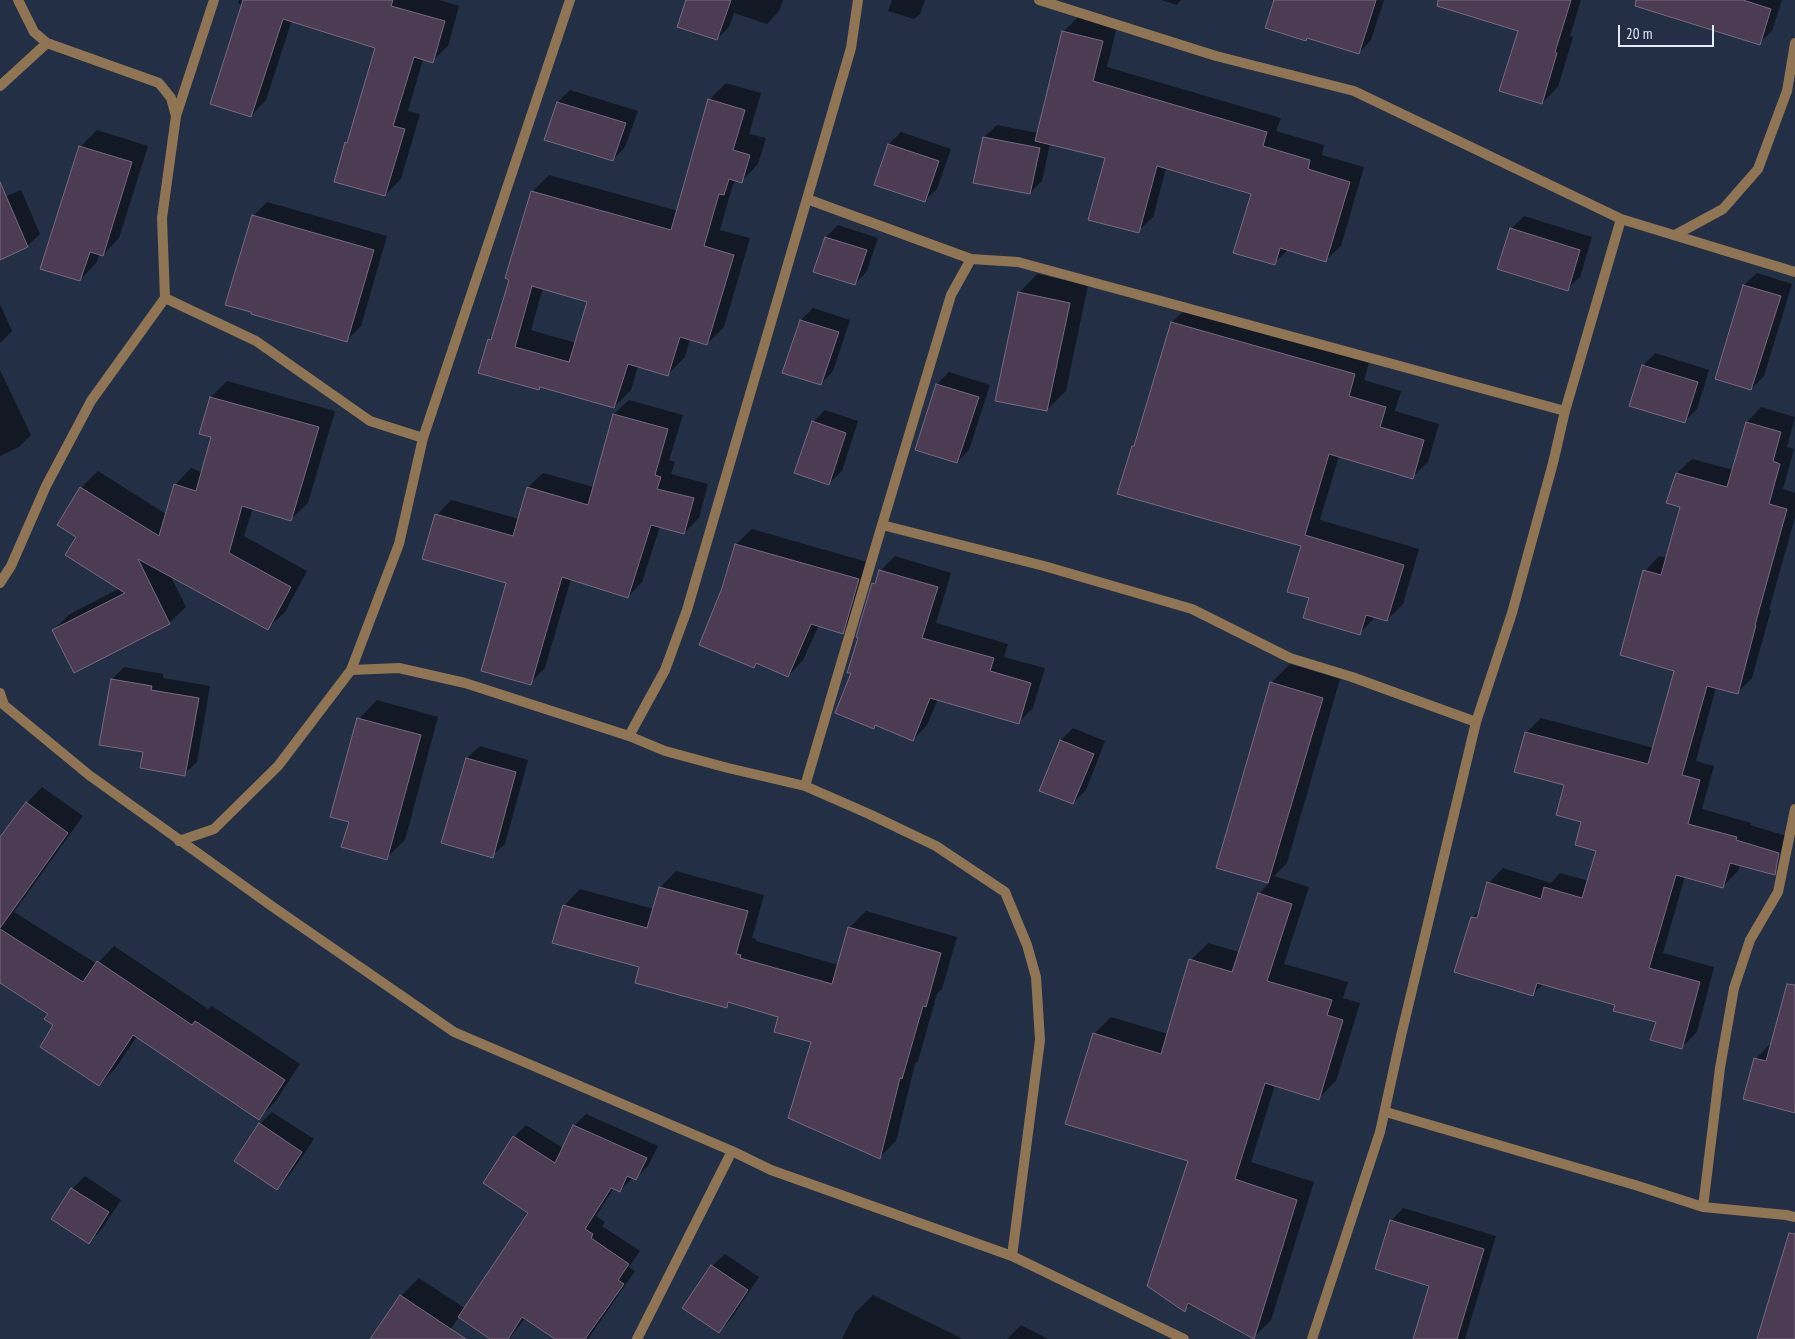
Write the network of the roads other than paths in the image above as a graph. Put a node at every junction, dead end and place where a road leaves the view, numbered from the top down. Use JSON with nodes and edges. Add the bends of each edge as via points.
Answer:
{"nodes":[{"id":1,"x":18,"y":0,"type":"edge"},
{"id":2,"x":214,"y":0,"type":"edge"},
{"id":3,"x":570,"y":0,"type":"edge"},
{"id":4,"x":858,"y":0,"type":"edge"},
{"id":5,"x":1039,"y":0,"type":"edge"},
{"id":6,"x":46,"y":42,"type":"junction"},
{"id":7,"x":1795,"y":43,"type":"edge"},
{"id":8,"x":0,"y":86,"type":"edge"},
{"id":9,"x":176,"y":116,"type":"junction"},
{"id":10,"x":807,"y":199,"type":"junction"},
{"id":11,"x":1621,"y":219,"type":"junction"},
{"id":12,"x":1675,"y":235,"type":"junction"},
{"id":13,"x":971,"y":259,"type":"junction"},
{"id":14,"x":1795,"y":272,"type":"edge"},
{"id":15,"x":165,"y":298,"type":"junction"},
{"id":16,"x":1565,"y":410,"type":"junction"},
{"id":17,"x":423,"y":438,"type":"junction"},
{"id":18,"x":882,"y":525,"type":"junction"},
{"id":19,"x":0,"y":583,"type":"edge"},
{"id":20,"x":351,"y":670,"type":"junction"},
{"id":21,"x":0,"y":693,"type":"edge"},
{"id":22,"x":2,"y":706,"type":"edge"},
{"id":23,"x":1476,"y":722,"type":"junction"},
{"id":24,"x":629,"y":736,"type":"junction"},
{"id":25,"x":805,"y":786,"type":"junction"},
{"id":26,"x":1795,"y":809,"type":"edge"},
{"id":27,"x":179,"y":841,"type":"junction"},
{"id":28,"x":1386,"y":1112,"type":"junction"},
{"id":29,"x":732,"y":1152,"type":"junction"},
{"id":30,"x":1703,"y":1207,"type":"junction"},
{"id":31,"x":1795,"y":1217,"type":"edge"},
{"id":32,"x":1012,"y":1256,"type":"junction"},
{"id":33,"x":637,"y":1339,"type":"edge"},
{"id":34,"x":1184,"y":1339,"type":"edge"},
{"id":35,"x":1312,"y":1339,"type":"edge"}],
"edges":[{"from":1,"to":6,"type":"street","via":[[34,32]]},
{"from":2,"to":9,"type":"street"},
{"from":3,"to":17,"type":"street"},
{"from":4,"to":10,"type":"street","via":[[851,48]]},
{"from":5,"to":11,"type":"street","via":[[1216,56],[1354,91]]},
{"from":6,"to":8,"type":"street"},
{"from":6,"to":9,"type":"street","via":[[159,83],[171,98]]},
{"from":7,"to":12,"type":"street","via":[[1787,91],[1758,169],[1724,209]]},
{"from":9,"to":15,"type":"street","via":[[162,218]]},
{"from":10,"to":13,"type":"street"},
{"from":10,"to":24,"type":"street","via":[[688,610],[666,670]]},
{"from":11,"to":12,"type":"street"},
{"from":11,"to":16,"type":"street"},
{"from":12,"to":14,"type":"street"},
{"from":13,"to":16,"type":"street","via":[[1018,262]]},
{"from":13,"to":18,"type":"street","via":[[951,295]]},
{"from":15,"to":17,"type":"street","via":[[256,341],[370,422]]},
{"from":15,"to":19,"type":"street","via":[[90,401]]},
{"from":16,"to":23,"type":"street","via":[[1512,613]]},
{"from":17,"to":20,"type":"street","via":[[399,544]]},
{"from":18,"to":23,"type":"street","via":[[1044,566],[1192,609],[1290,658]]},
{"from":18,"to":25,"type":"street"},
{"from":20,"to":24,"type":"street","via":[[399,668],[466,684]]},
{"from":20,"to":27,"type":"street","via":[[271,773],[214,829]]},
{"from":21,"to":22,"type":"street"},
{"from":22,"to":27,"type":"street"},
{"from":23,"to":28,"type":"street"},
{"from":24,"to":25,"type":"street","via":[[666,751]]},
{"from":25,"to":32,"type":"street","via":[[936,846],[1005,892],[1027,945],[1036,977],[1040,1040]]},
{"from":26,"to":30,"type":"street","via":[[1778,892],[1750,940],[1734,988],[1720,1068]]},
{"from":27,"to":29,"type":"street","via":[[454,1032]]},
{"from":28,"to":30,"type":"street"},
{"from":28,"to":35,"type":"street"},
{"from":29,"to":32,"type":"street","via":[[771,1170]]},
{"from":29,"to":33,"type":"street"},
{"from":30,"to":31,"type":"street"},
{"from":32,"to":34,"type":"street"}]}
